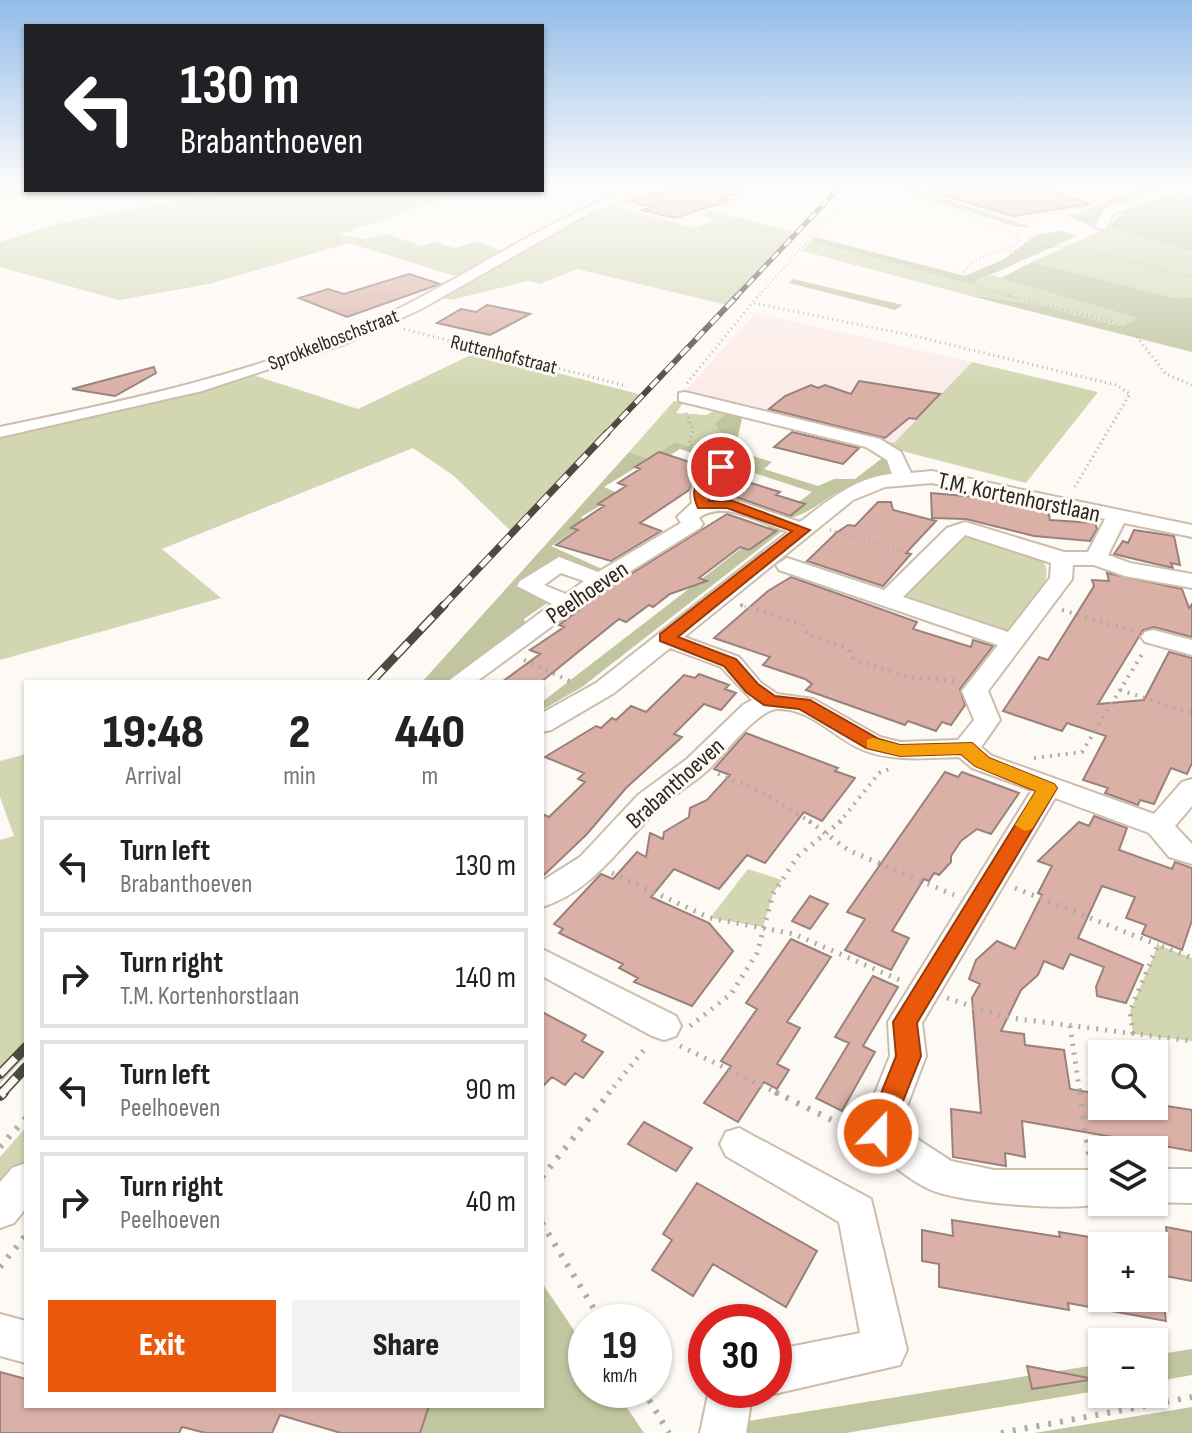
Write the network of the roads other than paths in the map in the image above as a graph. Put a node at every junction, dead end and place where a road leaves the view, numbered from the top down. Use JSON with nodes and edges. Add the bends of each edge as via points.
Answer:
{"nodes":[{"id":1,"x":505,"y":255,"type":"edge"},
{"id":2,"x":692,"y":399,"type":"road end"},
{"id":3,"x":0,"y":432,"type":"edge"},
{"id":4,"x":721,"y":467,"type":"road end"},
{"id":5,"x":902,"y":478,"type":"junction"},
{"id":6,"x":703,"y":505,"type":"junction"},
{"id":7,"x":1116,"y":518,"type":"junction"},
{"id":8,"x":802,"y":530,"type":"junction"},
{"id":9,"x":1192,"y":531,"type":"edge"},
{"id":10,"x":1096,"y":558,"type":"junction"},
{"id":11,"x":1062,"y":559,"type":"junction"},
{"id":12,"x":787,"y":565,"type":"dead end"},
{"id":13,"x":600,"y":580,"type":"junction"},
{"id":14,"x":1192,"y":581,"type":"edge"},
{"id":15,"x":889,"y":598,"type":"junction"},
{"id":16,"x":568,"y":603,"type":"junction"},
{"id":17,"x":1153,"y":637,"type":"road end"},
{"id":18,"x":666,"y":638,"type":"junction"},
{"id":19,"x":1013,"y":642,"type":"junction"},
{"id":20,"x":1192,"y":648,"type":"edge"},
{"id":21,"x":463,"y":680,"type":"edge"},
{"id":22,"x":770,"y":701,"type":"junction"},
{"id":23,"x":544,"y":723,"type":"edge"},
{"id":24,"x":966,"y":748,"type":"junction"},
{"id":25,"x":1047,"y":788,"type":"junction"},
{"id":26,"x":1192,"y":788,"type":"edge"},
{"id":27,"x":1159,"y":826,"type":"junction"},
{"id":28,"x":1192,"y":854,"type":"edge"},
{"id":29,"x":544,"y":895,"type":"edge"},
{"id":30,"x":544,"y":962,"type":"edge"},
{"id":31,"x":664,"y":1026,"type":"road end"},
{"id":32,"x":739,"y":1144,"type":"dead end"},
{"id":33,"x":24,"y":1182,"type":"edge"},
{"id":34,"x":1168,"y":1186,"type":"edge"},
{"id":35,"x":1192,"y":1186,"type":"edge"},
{"id":36,"x":1088,"y":1187,"type":"edge"},
{"id":37,"x":0,"y":1210,"type":"edge"},
{"id":38,"x":0,"y":1335,"type":"edge"},
{"id":39,"x":24,"y":1341,"type":"edge"},
{"id":40,"x":792,"y":1368,"type":"edge"},
{"id":41,"x":728,"y":1408,"type":"edge"},
{"id":42,"x":723,"y":1433,"type":"edge"}],
"edges":[{"from":1,"to":3,"type":"street","name":"Sprokkelboschstraat","via":[[382,323],[190,387]]},
{"from":2,"to":5,"type":"street","via":[[873,443],[896,456]]},
{"from":4,"to":6,"type":"street","name":"Peelhoeven","via":[[704,478]]},
{"from":5,"to":7,"type":"street","name":"T.M. Kortenhorstlaan","via":[[959,480]]},
{"from":5,"to":8,"type":"street","name":"T.M. Kortenhorstlaan","via":[[846,496]]},
{"from":6,"to":8,"type":"street","via":[[728,504]]},
{"from":6,"to":13,"type":"street","name":"Peelhoeven","via":[[687,517],[693,524]]},
{"from":7,"to":9,"type":"street","name":"T.M. Kortenhorstlaan"},
{"from":7,"to":10,"type":"street"},
{"from":8,"to":18,"type":"street","name":"T.M. Kortenhorstlaan"},
{"from":10,"to":11,"type":"street"},
{"from":10,"to":14,"type":"street"},
{"from":11,"to":15,"type":"street","via":[[965,528],[954,532]]},
{"from":11,"to":19,"type":"street","via":[[1061,579]]},
{"from":12,"to":15,"type":"street"},
{"from":13,"to":16,"type":"street","name":"Peelhoeven"},
{"from":13,"to":16,"type":"street","via":[[559,564],[528,586]]},
{"from":15,"to":19,"type":"street"},
{"from":16,"to":21,"type":"street","name":"Peelhoeven"},
{"from":17,"to":20,"type":"street"},
{"from":18,"to":22,"type":"street","via":[[730,662]]},
{"from":18,"to":23,"type":"street","name":"T.M. Kortenhorstlaan","via":[[596,693]]},
{"from":19,"to":24,"type":"street","via":[[975,691],[987,720]]},
{"from":22,"to":24,"type":"street","via":[[804,704],[872,744],[900,750]]},
{"from":22,"to":29,"type":"street","name":"Brabanthoeven","via":[[752,710],[697,765],[648,802],[591,864]]},
{"from":24,"to":25,"type":"street","via":[[982,762]]},
{"from":25,"to":27,"type":"street"},
{"from":25,"to":36,"type":"street","via":[[905,1022],[908,1056],[878,1133],[942,1177],[994,1187]]},
{"from":26,"to":27,"type":"street"},
{"from":27,"to":28,"type":"street","via":[[1179,850]]},
{"from":30,"to":31,"type":"street"},
{"from":32,"to":40,"type":"street","via":[[857,1212],[885,1350]]},
{"from":33,"to":37,"type":"street"},
{"from":34,"to":35,"type":"street"},
{"from":38,"to":39,"type":"street"},
{"from":41,"to":42,"type":"street"}]}
